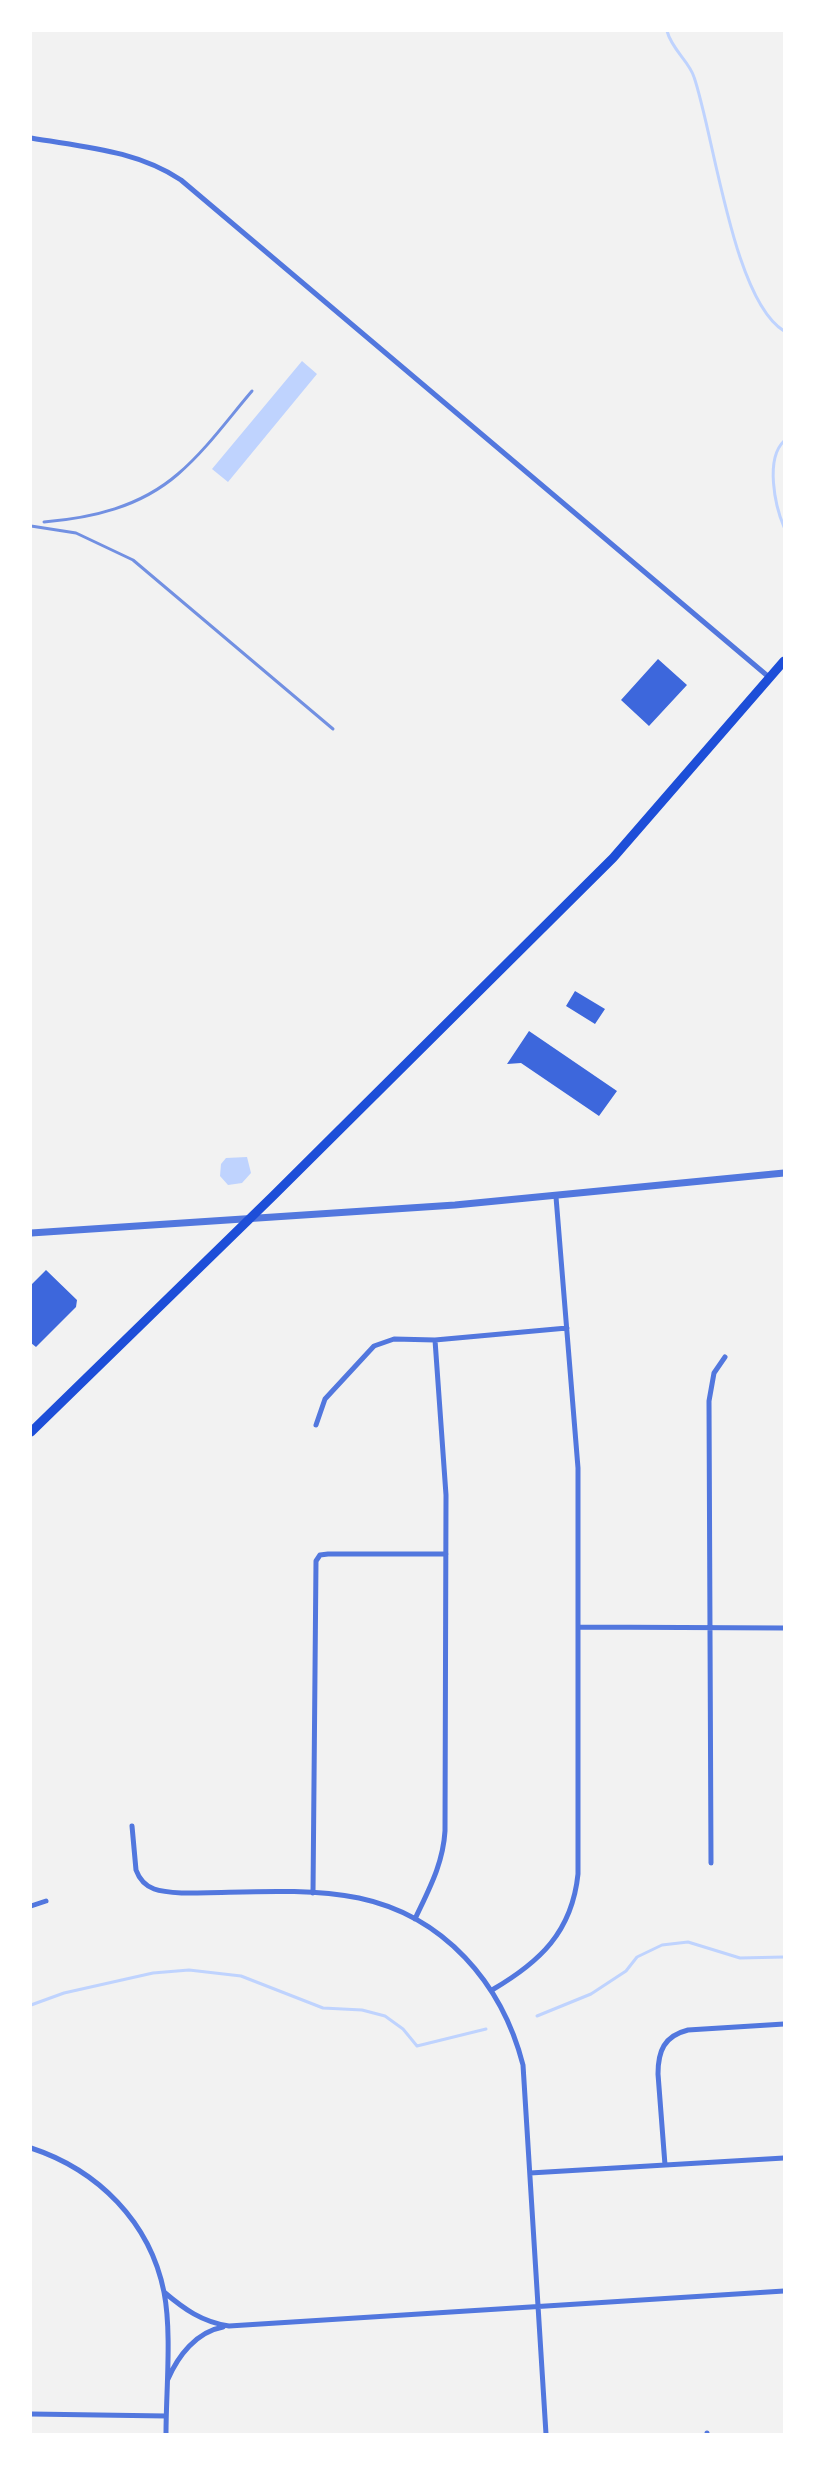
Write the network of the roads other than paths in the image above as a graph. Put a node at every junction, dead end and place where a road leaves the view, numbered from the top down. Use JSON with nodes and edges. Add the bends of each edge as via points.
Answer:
{"nodes":[{"id":1,"x":31,"y":138,"type":"edge"},
{"id":2,"x":784,"y":662,"type":"edge"},
{"id":3,"x":770,"y":678,"type":"junction"},
{"id":4,"x":784,"y":1173,"type":"edge"},
{"id":5,"x":556,"y":1197,"type":"junction"},
{"id":6,"x":248,"y":1220,"type":"junction"},
{"id":7,"x":31,"y":1233,"type":"edge"},
{"id":8,"x":567,"y":1328,"type":"junction"},
{"id":9,"x":435,"y":1340,"type":"junction"},
{"id":10,"x":725,"y":1358,"type":"dead end"},
{"id":11,"x":316,"y":1425,"type":"dead end"},
{"id":12,"x":31,"y":1432,"type":"edge"},
{"id":13,"x":446,"y":1554,"type":"junction"},
{"id":14,"x":579,"y":1627,"type":"junction"},
{"id":15,"x":710,"y":1628,"type":"junction"},
{"id":16,"x":784,"y":1628,"type":"edge"},
{"id":17,"x":132,"y":1826,"type":"dead end"},
{"id":18,"x":711,"y":1863,"type":"dead end"},
{"id":19,"x":314,"y":1893,"type":"junction"},
{"id":20,"x":46,"y":1901,"type":"dead end"},
{"id":21,"x":31,"y":1906,"type":"edge"},
{"id":22,"x":415,"y":1919,"type":"junction"},
{"id":23,"x":492,"y":1990,"type":"junction"},
{"id":24,"x":784,"y":2024,"type":"edge"},
{"id":25,"x":31,"y":2148,"type":"edge"},
{"id":26,"x":784,"y":2158,"type":"edge"},
{"id":27,"x":664,"y":2165,"type":"junction"},
{"id":28,"x":530,"y":2173,"type":"junction"},
{"id":29,"x":784,"y":2291,"type":"edge"},
{"id":30,"x":164,"y":2292,"type":"junction"},
{"id":31,"x":539,"y":2306,"type":"junction"},
{"id":32,"x":229,"y":2326,"type":"junction"},
{"id":33,"x":167,"y":2382,"type":"junction"},
{"id":34,"x":31,"y":2414,"type":"edge"},
{"id":35,"x":166,"y":2416,"type":"junction"},
{"id":36,"x":166,"y":2434,"type":"edge"},
{"id":37,"x":546,"y":2434,"type":"edge"}],
"edges":[{"from":1,"to":3,"type":"street","via":[[130,155],[163,168],[181,180]]},
{"from":2,"to":3,"type":"main road"},
{"from":3,"to":6,"type":"main road","via":[[613,858]]},
{"from":4,"to":5,"type":"street"},
{"from":5,"to":6,"type":"street"},
{"from":5,"to":8,"type":"street"},
{"from":6,"to":7,"type":"street"},
{"from":6,"to":12,"type":"main road"},
{"from":8,"to":9,"type":"street"},
{"from":8,"to":14,"type":"street","via":[[578,1468]]},
{"from":9,"to":11,"type":"street","via":[[394,1338],[374,1346],[326,1399]]},
{"from":9,"to":13,"type":"street","via":[[444,1453]]},
{"from":10,"to":15,"type":"street","via":[[714,1373],[709,1401]]},
{"from":13,"to":19,"type":"street","via":[[328,1554],[320,1555],[316,1561]]},
{"from":13,"to":22,"type":"street","via":[[444,1845],[435,1880]]},
{"from":14,"to":15,"type":"street"},
{"from":14,"to":23,"type":"street","via":[[578,1874],[573,1902],[562,1928],[545,1951],[518,1974]]},
{"from":15,"to":16,"type":"street"},
{"from":15,"to":18,"type":"street"},
{"from":17,"to":19,"type":"street","via":[[136,1870],[142,1882],[155,1890]]},
{"from":19,"to":22,"type":"street","via":[[372,1902]]},
{"from":20,"to":21,"type":"street"},
{"from":22,"to":23,"type":"street","via":[[455,1947]]},
{"from":23,"to":28,"type":"street","via":[[507,2017],[523,2065]]},
{"from":24,"to":27,"type":"street","via":[[688,2030],[674,2035],[663,2045],[658,2059],[658,2074]]},
{"from":25,"to":30,"type":"street","via":[[78,2168],[112,2195],[146,2242]]},
{"from":26,"to":27,"type":"street"},
{"from":27,"to":28,"type":"street"},
{"from":28,"to":31,"type":"street"},
{"from":29,"to":31,"type":"street"},
{"from":30,"to":32,"type":"street","via":[[200,2318]]},
{"from":30,"to":33,"type":"street"},
{"from":31,"to":32,"type":"street"},
{"from":31,"to":37,"type":"street"},
{"from":32,"to":33,"type":"street","via":[[206,2334],[194,2343],[174,2365]]},
{"from":33,"to":35,"type":"street"},
{"from":34,"to":35,"type":"street"},
{"from":35,"to":36,"type":"street"}]}
